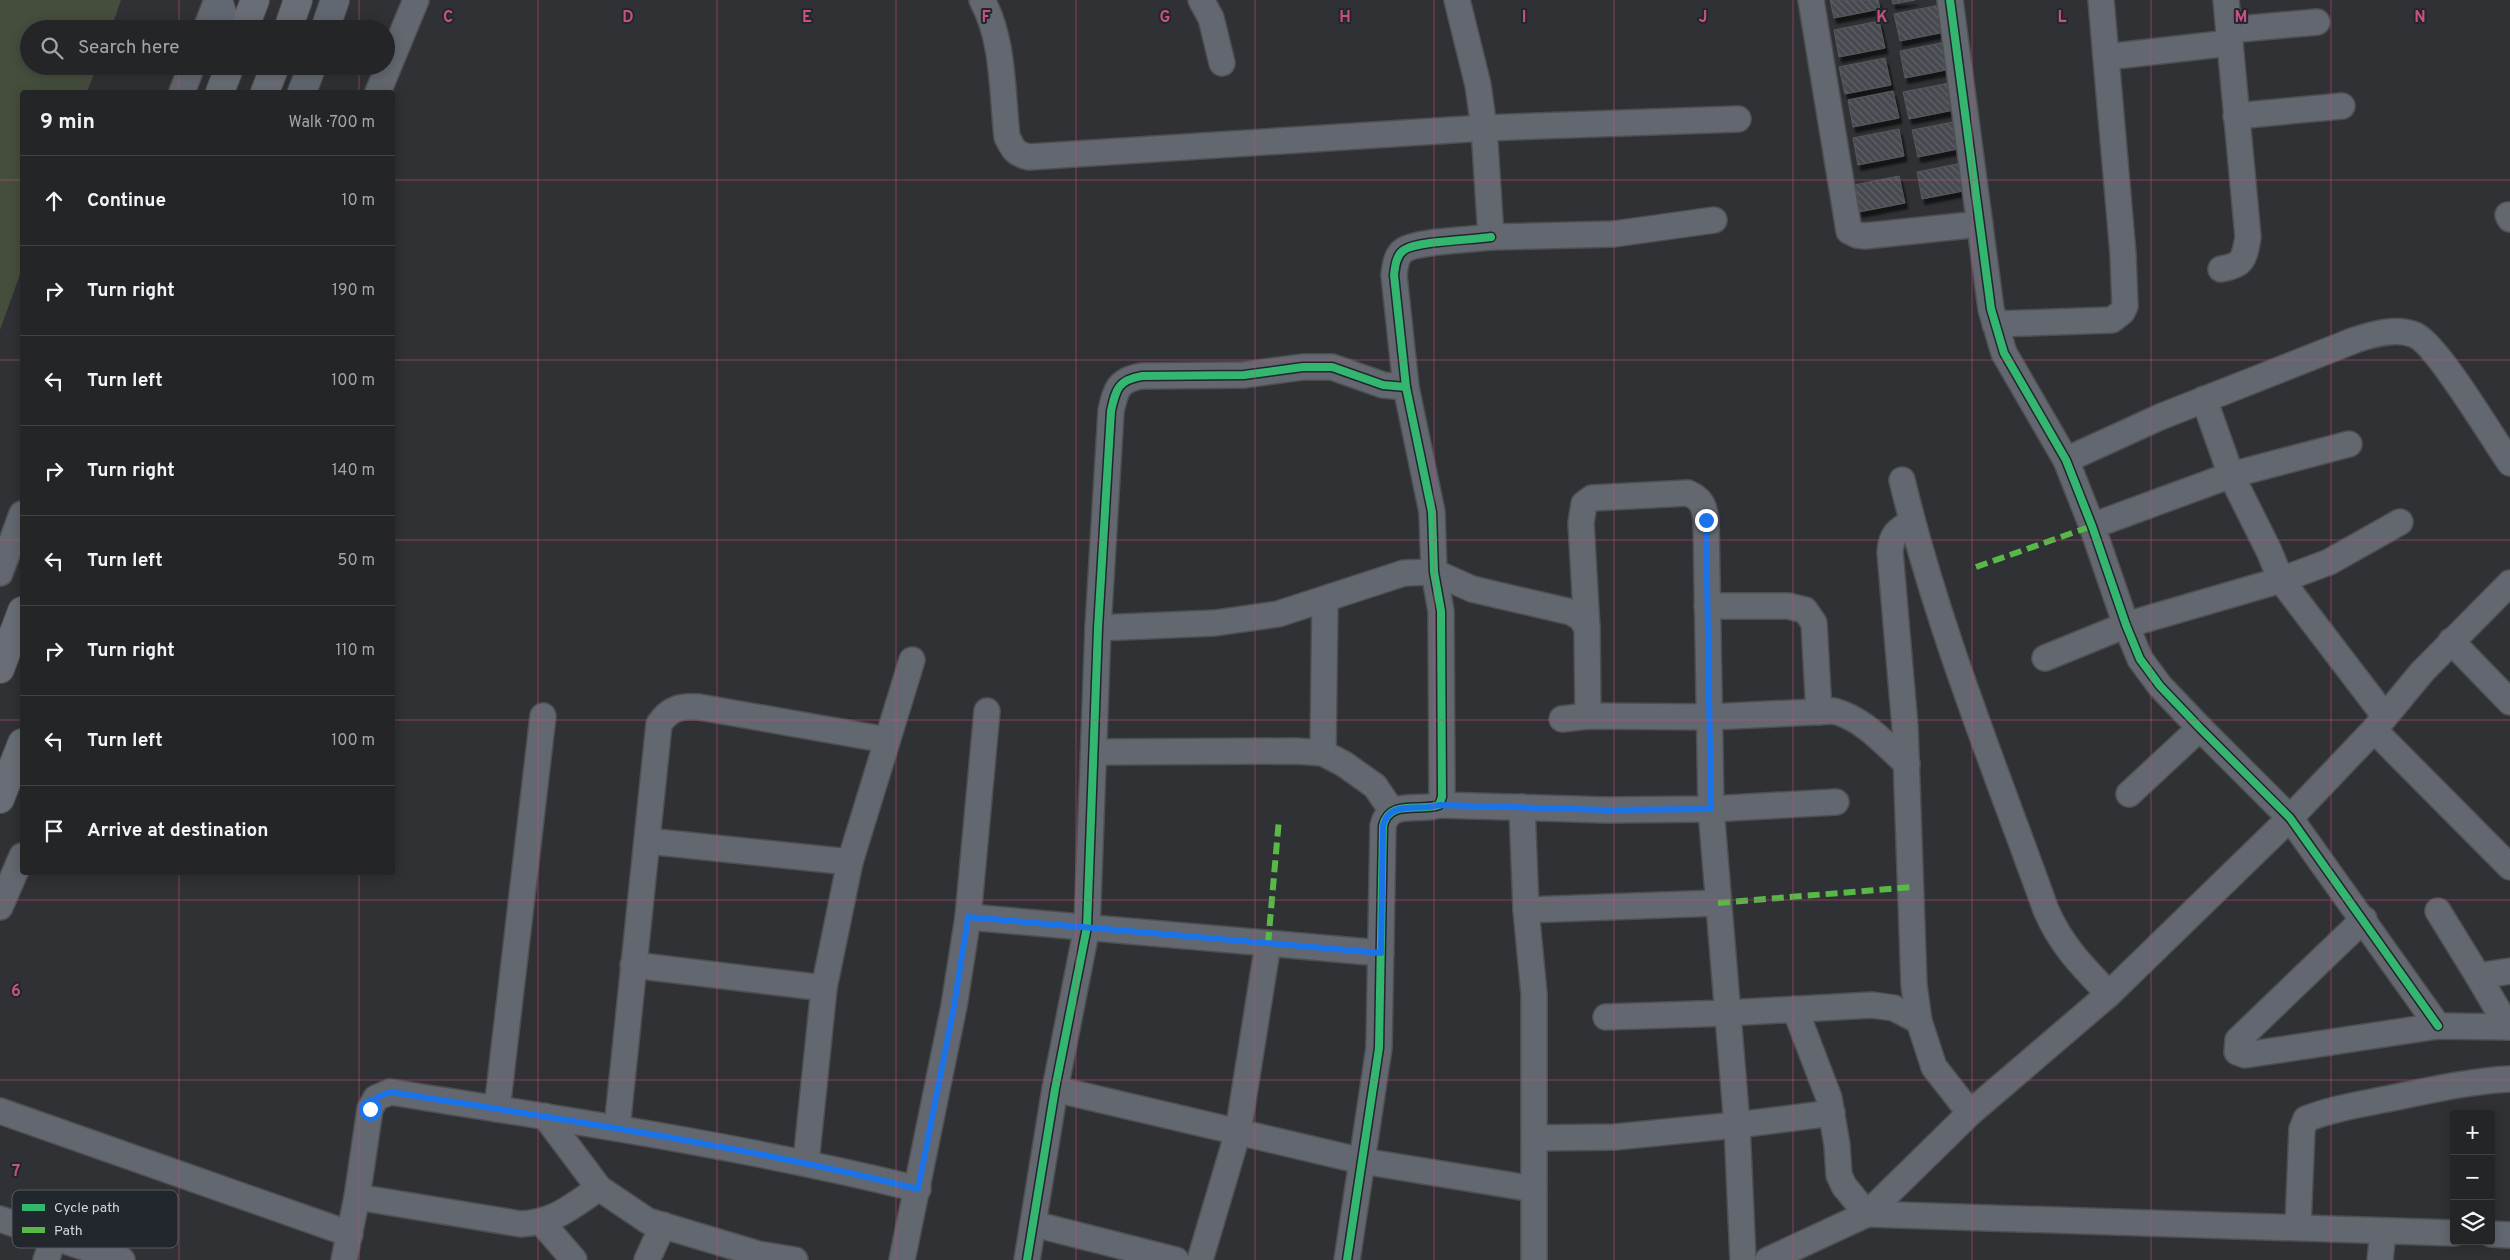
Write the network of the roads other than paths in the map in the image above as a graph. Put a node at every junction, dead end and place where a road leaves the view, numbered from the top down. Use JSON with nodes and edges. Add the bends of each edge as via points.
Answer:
{"nodes":[{"id":1,"x":218,"y":0,"type":"edge"},
{"id":2,"x":255,"y":0,"type":"edge"},
{"id":3,"x":298,"y":0,"type":"edge"},
{"id":4,"x":336,"y":0,"type":"edge"},
{"id":5,"x":416,"y":0,"type":"edge"},
{"id":6,"x":982,"y":0,"type":"edge"},
{"id":7,"x":1458,"y":0,"type":"edge"},
{"id":8,"x":1811,"y":0,"type":"edge"},
{"id":9,"x":1950,"y":0,"type":"edge"},
{"id":10,"x":2100,"y":0,"type":"edge"},
{"id":11,"x":2226,"y":0,"type":"edge"},
{"id":12,"x":1209,"y":1,"type":"edge"},
{"id":13,"x":210,"y":20,"type":"edge"},
{"id":14,"x":224,"y":20,"type":"edge"},
{"id":15,"x":247,"y":20,"type":"edge"},
{"id":16,"x":291,"y":20,"type":"edge"},
{"id":17,"x":328,"y":20,"type":"edge"},
{"id":18,"x":2318,"y":22,"type":"dead end"},
{"id":19,"x":2229,"y":36,"type":"junction"},
{"id":20,"x":395,"y":51,"type":"edge"},
{"id":21,"x":2106,"y":57,"type":"junction"},
{"id":22,"x":1222,"y":63,"type":"dead end"},
{"id":23,"x":189,"y":75,"type":"edge"},
{"id":24,"x":227,"y":75,"type":"edge"},
{"id":25,"x":271,"y":75,"type":"edge"},
{"id":26,"x":309,"y":75,"type":"edge"},
{"id":27,"x":385,"y":75,"type":"edge"},
{"id":28,"x":183,"y":90,"type":"edge"},
{"id":29,"x":221,"y":90,"type":"edge"},
{"id":30,"x":266,"y":90,"type":"edge"},
{"id":31,"x":303,"y":90,"type":"edge"},
{"id":32,"x":379,"y":90,"type":"edge"},
{"id":33,"x":2342,"y":106,"type":"dead end"},
{"id":34,"x":2236,"y":116,"type":"junction"},
{"id":35,"x":1738,"y":119,"type":"dead end"},
{"id":36,"x":1484,"y":128,"type":"junction"},
{"id":37,"x":1714,"y":220,"type":"dead end"},
{"id":38,"x":1980,"y":224,"type":"junction"},
{"id":39,"x":1491,"y":237,"type":"junction"},
{"id":40,"x":2221,"y":268,"type":"dead end"},
{"id":41,"x":1995,"y":324,"type":"junction"},
{"id":42,"x":1406,"y":387,"type":"junction"},
{"id":43,"x":2204,"y":399,"type":"junction"},
{"id":44,"x":2349,"y":444,"type":"dead end"},
{"id":45,"x":2066,"y":460,"type":"junction"},
{"id":46,"x":2510,"y":463,"type":"edge"},
{"id":47,"x":2231,"y":475,"type":"junction"},
{"id":48,"x":1902,"y":480,"type":"dead end"},
{"id":49,"x":20,"y":519,"type":"edge"},
{"id":50,"x":1912,"y":522,"type":"junction"},
{"id":51,"x":2400,"y":522,"type":"dead end"},
{"id":52,"x":2092,"y":526,"type":"junction"},
{"id":53,"x":1434,"y":572,"type":"junction"},
{"id":54,"x":0,"y":573,"type":"edge"},
{"id":55,"x":2281,"y":580,"type":"junction"},
{"id":56,"x":2510,"y":583,"type":"edge"},
{"id":57,"x":1325,"y":600,"type":"junction"},
{"id":58,"x":1707,"y":606,"type":"junction"},
{"id":59,"x":20,"y":616,"type":"edge"},
{"id":60,"x":2126,"y":625,"type":"junction"},
{"id":61,"x":1098,"y":628,"type":"junction"},
{"id":62,"x":1587,"y":628,"type":"junction"},
{"id":63,"x":2452,"y":641,"type":"junction"},
{"id":64,"x":2045,"y":658,"type":"dead end"},
{"id":65,"x":912,"y":660,"type":"dead end"},
{"id":66,"x":0,"y":670,"type":"edge"},
{"id":67,"x":2510,"y":702,"type":"edge"},
{"id":68,"x":987,"y":711,"type":"dead end"},
{"id":69,"x":1819,"y":712,"type":"junction"},
{"id":70,"x":544,"y":716,"type":"dead end"},
{"id":71,"x":1588,"y":716,"type":"junction"},
{"id":72,"x":1710,"y":717,"type":"junction"},
{"id":73,"x":1562,"y":719,"type":"dead end"},
{"id":74,"x":2379,"y":722,"type":"junction"},
{"id":75,"x":2200,"y":728,"type":"junction"},
{"id":76,"x":887,"y":740,"type":"junction"},
{"id":77,"x":20,"y":750,"type":"edge"},
{"id":78,"x":1094,"y":752,"type":"junction"},
{"id":79,"x":1323,"y":753,"type":"junction"},
{"id":80,"x":1907,"y":764,"type":"junction"},
{"id":81,"x":9,"y":787,"type":"edge"},
{"id":82,"x":2128,"y":794,"type":"dead end"},
{"id":83,"x":1836,"y":802,"type":"dead end"},
{"id":84,"x":1439,"y":805,"type":"junction"},
{"id":85,"x":1522,"y":807,"type":"junction"},
{"id":86,"x":1711,"y":809,"type":"junction"},
{"id":87,"x":1392,"y":811,"type":"junction"},
{"id":88,"x":2290,"y":818,"type":"junction"},
{"id":89,"x":647,"y":841,"type":"junction"},
{"id":90,"x":20,"y":861,"type":"edge"},
{"id":91,"x":850,"y":862,"type":"junction"},
{"id":92,"x":2510,"y":867,"type":"edge"},
{"id":93,"x":1718,"y":903,"type":"junction"},
{"id":94,"x":0,"y":907,"type":"edge"},
{"id":95,"x":1526,"y":910,"type":"junction"},
{"id":96,"x":2438,"y":911,"type":"dead end"},
{"id":97,"x":968,"y":917,"type":"junction"},
{"id":98,"x":2364,"y":919,"type":"junction"},
{"id":99,"x":1087,"y":927,"type":"junction"},
{"id":100,"x":1268,"y":944,"type":"junction"},
{"id":101,"x":1381,"y":953,"type":"junction"},
{"id":102,"x":633,"y":965,"type":"junction"},
{"id":103,"x":2510,"y":971,"type":"edge"},
{"id":104,"x":2478,"y":976,"type":"junction"},
{"id":105,"x":824,"y":988,"type":"junction"},
{"id":106,"x":2109,"y":994,"type":"junction"},
{"id":107,"x":1795,"y":1008,"type":"junction"},
{"id":108,"x":1727,"y":1013,"type":"junction"},
{"id":109,"x":1606,"y":1016,"type":"dead end"},
{"id":110,"x":1919,"y":1021,"type":"junction"},
{"id":111,"x":2438,"y":1026,"type":"junction"},
{"id":112,"x":2509,"y":1027,"type":"edge"},
{"id":113,"x":2510,"y":1079,"type":"edge"},
{"id":114,"x":1055,"y":1090,"type":"junction"},
{"id":115,"x":497,"y":1109,"type":"junction"},
{"id":116,"x":0,"y":1111,"type":"edge"},
{"id":117,"x":1970,"y":1112,"type":"junction"},
{"id":118,"x":1832,"y":1113,"type":"junction"},
{"id":119,"x":545,"y":1116,"type":"junction"},
{"id":120,"x":1737,"y":1125,"type":"junction"},
{"id":121,"x":617,"y":1128,"type":"junction"},
{"id":122,"x":1238,"y":1132,"type":"junction"},
{"id":123,"x":1534,"y":1138,"type":"junction"},
{"id":124,"x":1362,"y":1161,"type":"junction"},
{"id":125,"x":806,"y":1162,"type":"junction"},
{"id":126,"x":599,"y":1188,"type":"junction"},
{"id":127,"x":918,"y":1189,"type":"junction"},
{"id":128,"x":1534,"y":1189,"type":"junction"},
{"id":129,"x":357,"y":1197,"type":"junction"},
{"id":130,"x":1867,"y":1214,"type":"junction"},
{"id":131,"x":0,"y":1219,"type":"edge"},
{"id":132,"x":542,"y":1223,"type":"junction"},
{"id":133,"x":1034,"y":1224,"type":"junction"},
{"id":134,"x":12,"y":1226,"type":"edge"},
{"id":135,"x":663,"y":1226,"type":"junction"},
{"id":136,"x":2298,"y":1227,"type":"junction"},
{"id":137,"x":2383,"y":1232,"type":"junction"},
{"id":138,"x":2450,"y":1233,"type":"edge"},
{"id":139,"x":350,"y":1234,"type":"junction"},
{"id":140,"x":2495,"y":1234,"type":"edge"},
{"id":141,"x":2510,"y":1234,"type":"edge"},
{"id":142,"x":50,"y":1249,"type":"edge"},
{"id":143,"x":728,"y":1252,"type":"edge"},
{"id":144,"x":122,"y":1260,"type":"edge"},
{"id":145,"x":344,"y":1260,"type":"edge"},
{"id":146,"x":574,"y":1260,"type":"edge"},
{"id":147,"x":647,"y":1260,"type":"edge"},
{"id":148,"x":795,"y":1260,"type":"edge"},
{"id":149,"x":902,"y":1260,"type":"edge"},
{"id":150,"x":1027,"y":1260,"type":"edge"},
{"id":151,"x":1176,"y":1260,"type":"edge"},
{"id":152,"x":1200,"y":1260,"type":"edge"},
{"id":153,"x":1347,"y":1260,"type":"edge"},
{"id":154,"x":1534,"y":1260,"type":"edge"},
{"id":155,"x":1743,"y":1260,"type":"edge"},
{"id":156,"x":1768,"y":1260,"type":"edge"},
{"id":157,"x":2380,"y":1260,"type":"edge"}],
"edges":[{"from":1,"to":13,"type":"street"},
{"from":1,"to":14,"type":"main road"},
{"from":2,"to":15,"type":"highway"},
{"from":3,"to":16,"type":"highway"},
{"from":4,"to":17,"type":"main road"},
{"from":5,"to":20,"type":"street"},
{"from":6,"to":36,"type":"street","via":[[990,14],[996,42],[1007,137],[1018,155]]},
{"from":7,"to":36,"type":"street","via":[[1478,85]]},
{"from":8,"to":38,"type":"street","via":[[1849,231],[1865,236]]},
{"from":9,"to":38,"type":"street"},
{"from":10,"to":21,"type":"street"},
{"from":11,"to":19,"type":"street"},
{"from":12,"to":22,"type":"street"},
{"from":18,"to":19,"type":"street"},
{"from":19,"to":21,"type":"street"},
{"from":19,"to":34,"type":"street"},
{"from":21,"to":41,"type":"street","via":[[2125,306],[2112,320]]},
{"from":23,"to":28,"type":"street"},
{"from":24,"to":29,"type":"highway"},
{"from":25,"to":30,"type":"highway"},
{"from":26,"to":31,"type":"main road"},
{"from":27,"to":32,"type":"street"},
{"from":33,"to":34,"type":"street"},
{"from":34,"to":40,"type":"street","via":[[2248,238],[2244,257],[2236,266]]},
{"from":35,"to":36,"type":"street"},
{"from":36,"to":39,"type":"street"},
{"from":37,"to":39,"type":"street","via":[[1614,234]]},
{"from":38,"to":41,"type":"street"},
{"from":39,"to":42,"type":"street","via":[[1417,246],[1403,250],[1396,260],[1395,300]]},
{"from":41,"to":45,"type":"street","via":[[2004,353]]},
{"from":42,"to":53,"type":"street","via":[[1432,512]]},
{"from":42,"to":61,"type":"street","via":[[1383,385],[1332,367],[1303,367],[1244,375],[1128,378],[1120,385],[1111,411]]},
{"from":43,"to":45,"type":"street"},
{"from":43,"to":46,"type":"street","via":[[2376,333],[2415,335],[2434,350]]},
{"from":43,"to":47,"type":"street"},
{"from":44,"to":47,"type":"street"},
{"from":45,"to":52,"type":"street"},
{"from":47,"to":52,"type":"street"},
{"from":47,"to":55,"type":"street"},
{"from":48,"to":50,"type":"street"},
{"from":49,"to":54,"type":"street"},
{"from":50,"to":80,"type":"street","via":[[1897,530],[1890,540]]},
{"from":50,"to":106,"type":"street","via":[[1963,678],[2046,910],[2068,951]]},
{"from":51,"to":55,"type":"street","via":[[2328,562]]},
{"from":52,"to":60,"type":"street"},
{"from":53,"to":57,"type":"street","via":[[1404,573]]},
{"from":53,"to":62,"type":"street","via":[[1472,589],[1571,612],[1581,618]]},
{"from":53,"to":84,"type":"street","via":[[1441,611],[1443,785]]},
{"from":55,"to":60,"type":"street"},
{"from":55,"to":74,"type":"street"},
{"from":56,"to":63,"type":"street"},
{"from":57,"to":61,"type":"street","via":[[1278,614],[1215,623]]},
{"from":57,"to":79,"type":"street"},
{"from":58,"to":62,"type":"street","via":[[1706,520],[1705,508],[1699,498],[1688,493],[1592,498],[1584,504],[1581,513]]},
{"from":58,"to":69,"type":"street","via":[[1788,606],[1805,610],[1814,623]]},
{"from":58,"to":72,"type":"street"},
{"from":59,"to":66,"type":"highway"},
{"from":60,"to":64,"type":"street"},
{"from":60,"to":75,"type":"street","via":[[2140,659],[2160,686]]},
{"from":61,"to":78,"type":"street"},
{"from":62,"to":71,"type":"street"},
{"from":63,"to":67,"type":"street"},
{"from":63,"to":74,"type":"street"},
{"from":65,"to":76,"type":"street"},
{"from":68,"to":97,"type":"street"},
{"from":69,"to":72,"type":"street"},
{"from":69,"to":80,"type":"street","via":[[1850,715]]},
{"from":70,"to":115,"type":"street"},
{"from":71,"to":72,"type":"street"},
{"from":71,"to":73,"type":"street"},
{"from":72,"to":86,"type":"street"},
{"from":74,"to":88,"type":"street"},
{"from":74,"to":92,"type":"street"},
{"from":75,"to":82,"type":"street"},
{"from":75,"to":88,"type":"street"},
{"from":76,"to":89,"type":"street","via":[[681,706],[668,712],[659,724]]},
{"from":76,"to":91,"type":"street"},
{"from":77,"to":81,"type":"highway"},
{"from":78,"to":79,"type":"street"},
{"from":78,"to":99,"type":"street"},
{"from":79,"to":87,"type":"street","via":[[1375,786]]},
{"from":80,"to":110,"type":"street","via":[[1914,985]]},
{"from":83,"to":86,"type":"street"},
{"from":84,"to":85,"type":"street"},
{"from":84,"to":87,"type":"street"},
{"from":85,"to":86,"type":"street"},
{"from":85,"to":95,"type":"street"},
{"from":86,"to":93,"type":"street"},
{"from":87,"to":101,"type":"street","via":[[1385,817],[1383,826]]},
{"from":88,"to":98,"type":"street"},
{"from":88,"to":106,"type":"street"},
{"from":89,"to":91,"type":"street"},
{"from":89,"to":102,"type":"street"},
{"from":90,"to":94,"type":"street"},
{"from":91,"to":105,"type":"street"},
{"from":93,"to":95,"type":"street"},
{"from":93,"to":108,"type":"street"},
{"from":95,"to":123,"type":"street","via":[[1534,994]]},
{"from":96,"to":104,"type":"street"},
{"from":97,"to":99,"type":"street"},
{"from":97,"to":127,"type":"street"},
{"from":98,"to":111,"type":"street"},
{"from":98,"to":111,"type":"street","via":[[2238,1040],[2237,1052],[2245,1055]]},
{"from":99,"to":100,"type":"street"},
{"from":99,"to":114,"type":"street"},
{"from":100,"to":101,"type":"street"},
{"from":100,"to":122,"type":"street"},
{"from":101,"to":124,"type":"street","via":[[1379,1048]]},
{"from":102,"to":105,"type":"street"},
{"from":102,"to":121,"type":"street"},
{"from":103,"to":104,"type":"street"},
{"from":104,"to":112,"type":"street"},
{"from":105,"to":125,"type":"street"},
{"from":106,"to":117,"type":"street"},
{"from":107,"to":108,"type":"street"},
{"from":107,"to":110,"type":"street","via":[[1872,1005],[1894,1008]]},
{"from":107,"to":118,"type":"street","via":[[1830,1098]]},
{"from":108,"to":109,"type":"street"},
{"from":108,"to":120,"type":"street"},
{"from":110,"to":117,"type":"street","via":[[1934,1067]]},
{"from":111,"to":112,"type":"street"},
{"from":113,"to":136,"type":"street","via":[[2431,1090],[2324,1112],[2306,1119],[2302,1129]]},
{"from":114,"to":122,"type":"street"},
{"from":114,"to":133,"type":"street"},
{"from":115,"to":119,"type":"street"},
{"from":115,"to":129,"type":"street","via":[[390,1092],[376,1098],[370,1109]]},
{"from":116,"to":139,"type":"street"},
{"from":117,"to":130,"type":"street"},
{"from":118,"to":120,"type":"street"},
{"from":118,"to":130,"type":"street","via":[[1839,1175]]},
{"from":119,"to":121,"type":"street"},
{"from":119,"to":126,"type":"street"},
{"from":120,"to":123,"type":"street","via":[[1615,1137]]},
{"from":120,"to":155,"type":"street"},
{"from":121,"to":125,"type":"street"},
{"from":122,"to":124,"type":"street"},
{"from":122,"to":152,"type":"street"},
{"from":123,"to":128,"type":"street"},
{"from":124,"to":128,"type":"street"},
{"from":124,"to":153,"type":"street"},
{"from":125,"to":127,"type":"street"},
{"from":126,"to":132,"type":"street"},
{"from":126,"to":135,"type":"street","via":[[648,1221]]},
{"from":127,"to":149,"type":"street"},
{"from":128,"to":154,"type":"street"},
{"from":129,"to":132,"type":"street","via":[[521,1224]]},
{"from":129,"to":139,"type":"street"},
{"from":130,"to":136,"type":"street"},
{"from":130,"to":156,"type":"street"},
{"from":131,"to":134,"type":"street"},
{"from":132,"to":146,"type":"street"},
{"from":133,"to":150,"type":"street"},
{"from":133,"to":151,"type":"street"},
{"from":135,"to":143,"type":"street"},
{"from":135,"to":147,"type":"street"},
{"from":136,"to":137,"type":"street"},
{"from":137,"to":138,"type":"street"},
{"from":137,"to":157,"type":"street"},
{"from":139,"to":145,"type":"street"},
{"from":140,"to":141,"type":"street"},
{"from":142,"to":144,"type":"street"},
{"from":143,"to":148,"type":"street"}]}
